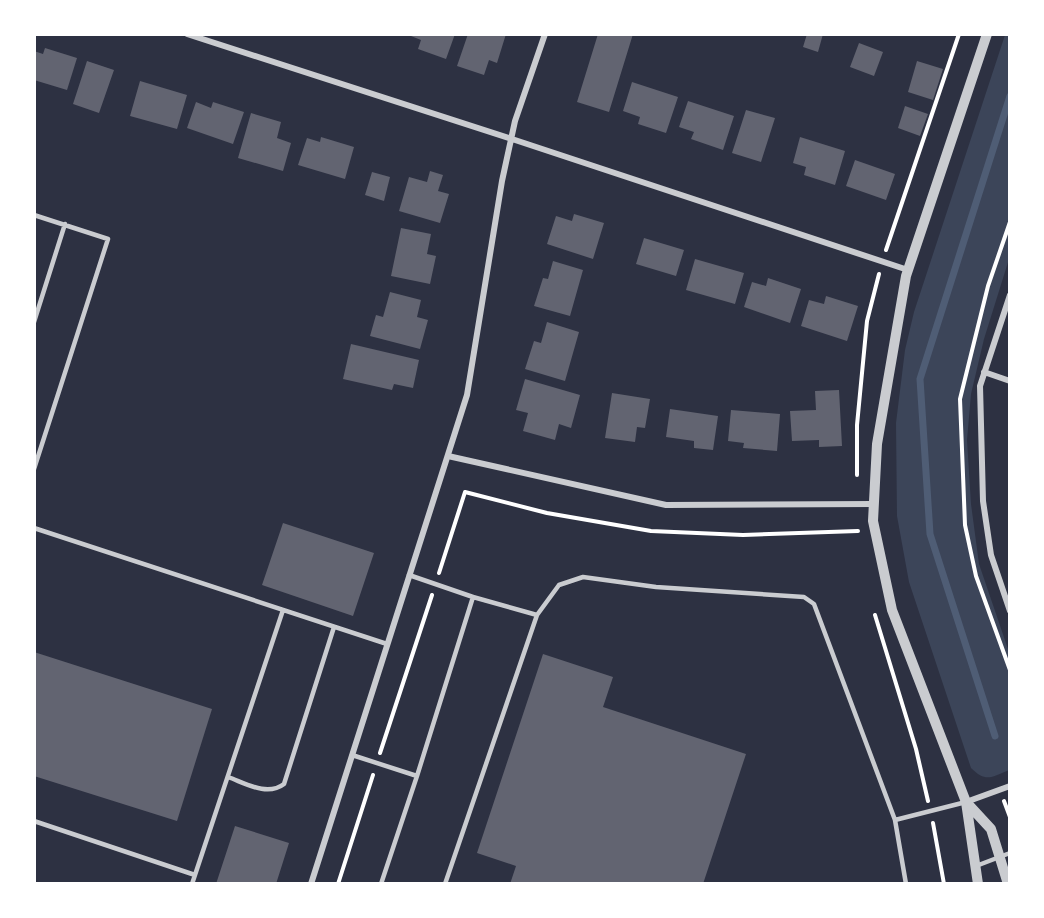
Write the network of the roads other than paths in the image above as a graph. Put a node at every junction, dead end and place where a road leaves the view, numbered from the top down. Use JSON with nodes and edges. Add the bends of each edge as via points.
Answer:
{"nodes":[{"id":1,"x":187,"y":34,"type":"edge"},
{"id":2,"x":544,"y":34,"type":"edge"},
{"id":3,"x":987,"y":34,"type":"edge"},
{"id":4,"x":512,"y":139,"type":"junction"},
{"id":5,"x":34,"y":215,"type":"edge"},
{"id":6,"x":65,"y":224,"type":"junction"},
{"id":7,"x":908,"y":270,"type":"junction"},
{"id":8,"x":1010,"y":295,"type":"edge"},
{"id":9,"x":34,"y":322,"type":"edge"},
{"id":10,"x":984,"y":372,"type":"junction"},
{"id":11,"x":1010,"y":381,"type":"edge"},
{"id":12,"x":448,"y":456,"type":"junction"},
{"id":13,"x":34,"y":469,"type":"edge"},
{"id":14,"x":874,"y":504,"type":"junction"},
{"id":15,"x":34,"y":528,"type":"edge"},
{"id":16,"x":409,"y":575,"type":"junction"},
{"id":17,"x":473,"y":597,"type":"junction"},
{"id":18,"x":283,"y":610,"type":"junction"},
{"id":19,"x":1010,"y":611,"type":"edge"},
{"id":20,"x":537,"y":615,"type":"junction"},
{"id":21,"x":334,"y":627,"type":"junction"},
{"id":22,"x":387,"y":644,"type":"junction"},
{"id":23,"x":352,"y":754,"type":"junction"},
{"id":24,"x":417,"y":776,"type":"junction"},
{"id":25,"x":228,"y":777,"type":"junction"},
{"id":26,"x":1010,"y":786,"type":"edge"},
{"id":27,"x":966,"y":802,"type":"junction"},
{"id":28,"x":895,"y":820,"type":"junction"},
{"id":29,"x":34,"y":821,"type":"edge"},
{"id":30,"x":1005,"y":855,"type":"edge"},
{"id":31,"x":976,"y":866,"type":"junction"},
{"id":32,"x":195,"y":875,"type":"junction"},
{"id":33,"x":192,"y":884,"type":"edge"},
{"id":34,"x":311,"y":884,"type":"edge"},
{"id":35,"x":381,"y":884,"type":"edge"},
{"id":36,"x":445,"y":884,"type":"edge"},
{"id":37,"x":906,"y":884,"type":"edge"},
{"id":38,"x":978,"y":884,"type":"edge"},
{"id":39,"x":1008,"y":884,"type":"edge"}],
"edges":[{"from":1,"to":4,"type":"street"},
{"from":2,"to":4,"type":"street"},
{"from":3,"to":7,"type":"street"},
{"from":4,"to":7,"type":"street"},
{"from":4,"to":12,"type":"street","via":[[466,395]]},
{"from":5,"to":6,"type":"lane"},
{"from":6,"to":9,"type":"lane"},
{"from":6,"to":13,"type":"lane","via":[[108,239]]},
{"from":7,"to":14,"type":"street","via":[[877,444]]},
{"from":8,"to":10,"type":"street"},
{"from":10,"to":11,"type":"street"},
{"from":10,"to":19,"type":"street","via":[[980,386],[983,501],[991,555]]},
{"from":12,"to":14,"type":"street","via":[[666,505]]},
{"from":12,"to":16,"type":"street"},
{"from":14,"to":27,"type":"street","via":[[873,521],[892,610]]},
{"from":15,"to":18,"type":"lane"},
{"from":16,"to":17,"type":"lane"},
{"from":16,"to":22,"type":"street"},
{"from":17,"to":20,"type":"lane"},
{"from":17,"to":24,"type":"lane"},
{"from":18,"to":21,"type":"lane"},
{"from":18,"to":25,"type":"lane"},
{"from":20,"to":28,"type":"lane","via":[[559,585],[583,577],[656,587],[804,597],[814,604]]},
{"from":20,"to":36,"type":"lane"},
{"from":21,"to":22,"type":"lane"},
{"from":21,"to":25,"type":"lane","via":[[284,784],[277,790],[263,790]]},
{"from":22,"to":23,"type":"street"},
{"from":23,"to":24,"type":"lane"},
{"from":23,"to":34,"type":"street"},
{"from":24,"to":35,"type":"lane"},
{"from":25,"to":32,"type":"lane"},
{"from":26,"to":27,"type":"street"},
{"from":27,"to":28,"type":"lane"},
{"from":27,"to":30,"type":"street","via":[[991,829]]},
{"from":27,"to":31,"type":"street"},
{"from":28,"to":37,"type":"lane"},
{"from":29,"to":32,"type":"lane"},
{"from":30,"to":31,"type":"lane"},
{"from":30,"to":39,"type":"street"},
{"from":31,"to":38,"type":"street"},
{"from":32,"to":33,"type":"lane"}]}
